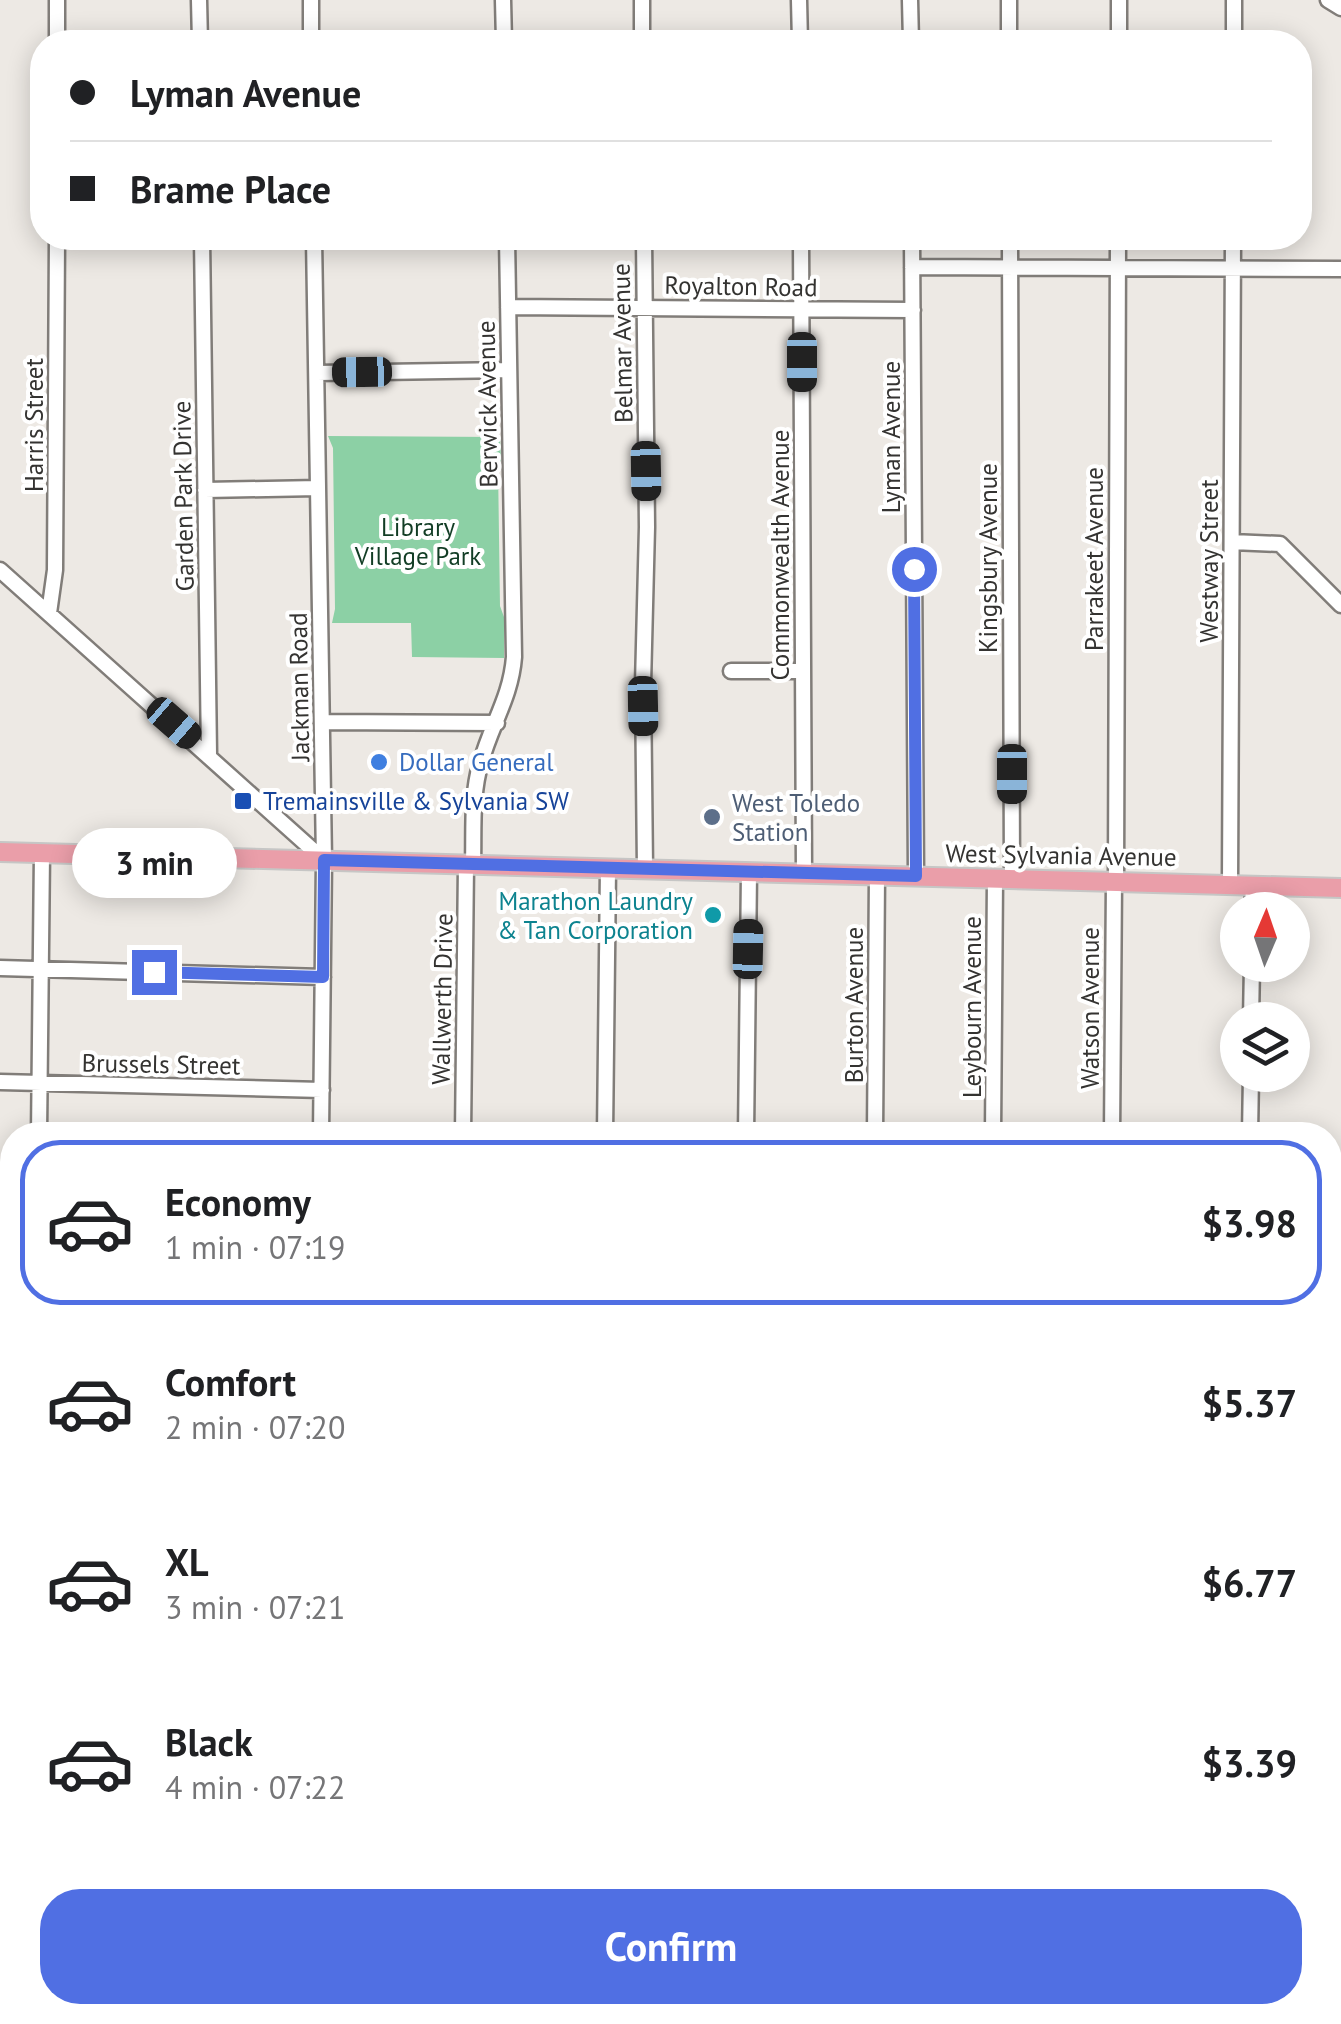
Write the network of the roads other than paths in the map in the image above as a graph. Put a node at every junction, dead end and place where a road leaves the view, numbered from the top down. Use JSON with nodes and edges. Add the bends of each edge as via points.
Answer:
{"nodes":[{"id":1,"x":56,"y":0,"type":"edge"},
{"id":2,"x":199,"y":0,"type":"edge"},
{"id":3,"x":310,"y":0,"type":"edge"},
{"id":4,"x":503,"y":0,"type":"edge"},
{"id":5,"x":642,"y":0,"type":"edge"},
{"id":6,"x":799,"y":0,"type":"edge"},
{"id":7,"x":910,"y":0,"type":"edge"},
{"id":8,"x":1009,"y":0,"type":"edge"},
{"id":9,"x":1119,"y":0,"type":"edge"},
{"id":10,"x":1234,"y":0,"type":"edge"},
{"id":11,"x":1328,"y":0,"type":"edge"},
{"id":12,"x":1341,"y":8,"type":"edge"},
{"id":13,"x":57,"y":30,"type":"edge"},
{"id":14,"x":200,"y":30,"type":"edge"},
{"id":15,"x":311,"y":30,"type":"edge"},
{"id":16,"x":504,"y":30,"type":"edge"},
{"id":17,"x":642,"y":30,"type":"edge"},
{"id":18,"x":800,"y":30,"type":"edge"},
{"id":19,"x":911,"y":30,"type":"edge"},
{"id":20,"x":1009,"y":30,"type":"edge"},
{"id":21,"x":1119,"y":30,"type":"edge"},
{"id":22,"x":1234,"y":30,"type":"edge"},
{"id":23,"x":57,"y":250,"type":"edge"},
{"id":24,"x":202,"y":250,"type":"edge"},
{"id":25,"x":314,"y":250,"type":"edge"},
{"id":26,"x":507,"y":250,"type":"edge"},
{"id":27,"x":644,"y":250,"type":"edge"},
{"id":28,"x":801,"y":250,"type":"edge"},
{"id":29,"x":912,"y":250,"type":"edge"},
{"id":30,"x":1010,"y":250,"type":"edge"},
{"id":31,"x":1118,"y":250,"type":"edge"},
{"id":32,"x":1233,"y":250,"type":"edge"},
{"id":33,"x":912,"y":268,"type":"junction"},
{"id":34,"x":1010,"y":268,"type":"junction"},
{"id":35,"x":1118,"y":268,"type":"junction"},
{"id":36,"x":1233,"y":269,"type":"junction"},
{"id":37,"x":1341,"y":269,"type":"edge"},
{"id":38,"x":508,"y":307,"type":"junction"},
{"id":39,"x":644,"y":308,"type":"junction"},
{"id":40,"x":802,"y":310,"type":"junction"},
{"id":41,"x":912,"y":310,"type":"junction"},
{"id":42,"x":509,"y":370,"type":"junction"},
{"id":43,"x":316,"y":373,"type":"junction"},
{"id":44,"x":318,"y":488,"type":"junction"},
{"id":45,"x":205,"y":490,"type":"junction"},
{"id":46,"x":1232,"y":542,"type":"junction"},
{"id":47,"x":0,"y":570,"type":"edge"},
{"id":48,"x":1341,"y":605,"type":"edge"},
{"id":49,"x":48,"y":613,"type":"junction"},
{"id":50,"x":803,"y":671,"type":"junction"},
{"id":51,"x":731,"y":672,"type":"dead end"},
{"id":52,"x":322,"y":722,"type":"junction"},
{"id":53,"x":497,"y":723,"type":"junction"},
{"id":54,"x":209,"y":754,"type":"junction"},
{"id":55,"x":0,"y":852,"type":"edge"},
{"id":56,"x":42,"y":853,"type":"junction"},
{"id":57,"x":324,"y":860,"type":"junction"},
{"id":58,"x":470,"y":864,"type":"junction"},
{"id":59,"x":608,"y":868,"type":"junction"},
{"id":60,"x":645,"y":869,"type":"junction"},
{"id":61,"x":748,"y":872,"type":"junction"},
{"id":62,"x":804,"y":873,"type":"junction"},
{"id":63,"x":877,"y":875,"type":"junction"},
{"id":64,"x":916,"y":876,"type":"junction"},
{"id":65,"x":1004,"y":879,"type":"junction"},
{"id":66,"x":1115,"y":881,"type":"junction"},
{"id":67,"x":1230,"y":884,"type":"junction"},
{"id":68,"x":1253,"y":885,"type":"junction"},
{"id":69,"x":1341,"y":888,"type":"edge"},
{"id":70,"x":1253,"y":892,"type":"edge"},
{"id":71,"x":0,"y":968,"type":"edge"},
{"id":72,"x":41,"y":970,"type":"junction"},
{"id":73,"x":323,"y":977,"type":"junction"},
{"id":74,"x":0,"y":1082,"type":"edge"},
{"id":75,"x":40,"y":1084,"type":"junction"},
{"id":76,"x":322,"y":1090,"type":"junction"},
{"id":77,"x":1251,"y":1092,"type":"edge"},
{"id":78,"x":39,"y":1122,"type":"edge"},
{"id":79,"x":321,"y":1122,"type":"edge"},
{"id":80,"x":463,"y":1122,"type":"edge"},
{"id":81,"x":605,"y":1122,"type":"edge"},
{"id":82,"x":746,"y":1122,"type":"edge"},
{"id":83,"x":875,"y":1122,"type":"edge"},
{"id":84,"x":994,"y":1122,"type":"edge"},
{"id":85,"x":1112,"y":1122,"type":"edge"},
{"id":86,"x":1250,"y":1122,"type":"edge"}],
"edges":[{"from":1,"to":13,"type":"street"},
{"from":2,"to":14,"type":"street"},
{"from":3,"to":15,"type":"street"},
{"from":4,"to":16,"type":"street"},
{"from":5,"to":17,"type":"street"},
{"from":6,"to":18,"type":"street"},
{"from":7,"to":19,"type":"street"},
{"from":8,"to":20,"type":"street"},
{"from":9,"to":21,"type":"street"},
{"from":10,"to":22,"type":"street"},
{"from":11,"to":12,"type":"street"},
{"from":23,"to":49,"type":"street","name":"Harris Street","via":[[55,570]]},
{"from":24,"to":45,"type":"street","name":"Garden Park Drive"},
{"from":25,"to":43,"type":"street","name":"Jackman Road"},
{"from":26,"to":38,"type":"street","name":"Berwick Avenue"},
{"from":27,"to":39,"type":"street","name":"Belmar Avenue"},
{"from":28,"to":40,"type":"street","name":"Commonwealth Avenue"},
{"from":29,"to":33,"type":"street","name":"Lyman Avenue"},
{"from":30,"to":34,"type":"street","name":"Kingsbury Avenue"},
{"from":31,"to":35,"type":"street","name":"Parrakeet Avenue"},
{"from":32,"to":36,"type":"street","name":"Westway Street"},
{"from":33,"to":34,"type":"street"},
{"from":33,"to":41,"type":"street","name":"Lyman Avenue"},
{"from":34,"to":35,"type":"street"},
{"from":34,"to":65,"type":"street","name":"Kingsbury Avenue"},
{"from":35,"to":36,"type":"street"},
{"from":35,"to":66,"type":"street","name":"Parrakeet Avenue"},
{"from":36,"to":37,"type":"street"},
{"from":36,"to":46,"type":"street","name":"Westway Street"},
{"from":38,"to":39,"type":"street","name":"Royalton Road"},
{"from":38,"to":42,"type":"street","name":"Berwick Avenue"},
{"from":39,"to":40,"type":"street","name":"Royalton Road"},
{"from":39,"to":60,"type":"street","name":"Belmar Avenue"},
{"from":40,"to":41,"type":"street","name":"Royalton Road"},
{"from":40,"to":50,"type":"street","name":"Commonwealth Avenue"},
{"from":41,"to":64,"type":"street","name":"Lyman Avenue"},
{"from":42,"to":43,"type":"street"},
{"from":42,"to":53,"type":"street","name":"Berwick Avenue","via":[[514,658]]},
{"from":43,"to":44,"type":"street","name":"Jackman Road"},
{"from":44,"to":45,"type":"street"},
{"from":44,"to":52,"type":"street","name":"Jackman Road"},
{"from":45,"to":54,"type":"street","name":"Garden Park Drive"},
{"from":46,"to":48,"type":"street","via":[[1280,544]]},
{"from":46,"to":67,"type":"street","name":"Westway Street"},
{"from":47,"to":49,"type":"street"},
{"from":49,"to":54,"type":"street"},
{"from":50,"to":51,"type":"street"},
{"from":50,"to":62,"type":"street","name":"Commonwealth Avenue"},
{"from":52,"to":53,"type":"street"},
{"from":52,"to":57,"type":"street","name":"Jackman Road"},
{"from":53,"to":58,"type":"street","name":"Berwick Avenue","via":[[477,778]]},
{"from":54,"to":57,"type":"street"},
{"from":55,"to":56,"type":"main road","name":"West Sylvania Avenue"},
{"from":56,"to":57,"type":"main road","name":"West Sylvania Avenue"},
{"from":56,"to":72,"type":"street"},
{"from":57,"to":58,"type":"main road","name":"West Sylvania Avenue"},
{"from":57,"to":73,"type":"street","name":"Jackman Road"},
{"from":58,"to":59,"type":"main road","name":"West Sylvania Avenue"},
{"from":58,"to":80,"type":"street","name":"Wallwerth Drive"},
{"from":59,"to":60,"type":"main road","name":"West Sylvania Avenue"},
{"from":59,"to":81,"type":"street"},
{"from":60,"to":61,"type":"main road","name":"West Sylvania Avenue"},
{"from":61,"to":62,"type":"main road","name":"West Sylvania Avenue"},
{"from":61,"to":82,"type":"street"},
{"from":62,"to":63,"type":"main road","name":"West Sylvania Avenue"},
{"from":63,"to":64,"type":"main road","name":"West Sylvania Avenue"},
{"from":63,"to":83,"type":"street","name":"Burton Avenue"},
{"from":64,"to":65,"type":"main road","name":"West Sylvania Avenue"},
{"from":65,"to":66,"type":"main road","name":"West Sylvania Avenue"},
{"from":65,"to":84,"type":"street","name":"Leybourn Avenue"},
{"from":66,"to":67,"type":"main road","name":"West Sylvania Avenue"},
{"from":66,"to":85,"type":"street","name":"Watson Avenue"},
{"from":67,"to":68,"type":"main road","name":"West Sylvania Avenue"},
{"from":68,"to":69,"type":"main road","name":"West Sylvania Avenue"},
{"from":68,"to":70,"type":"street"},
{"from":71,"to":72,"type":"street"},
{"from":72,"to":73,"type":"street"},
{"from":72,"to":75,"type":"street"},
{"from":73,"to":76,"type":"street","name":"Jackman Road"},
{"from":74,"to":75,"type":"street","name":"Brussels Street"},
{"from":75,"to":76,"type":"street","name":"Brussels Street"},
{"from":75,"to":78,"type":"street"},
{"from":76,"to":79,"type":"street","name":"Jackman Road"},
{"from":77,"to":86,"type":"street"}]}
